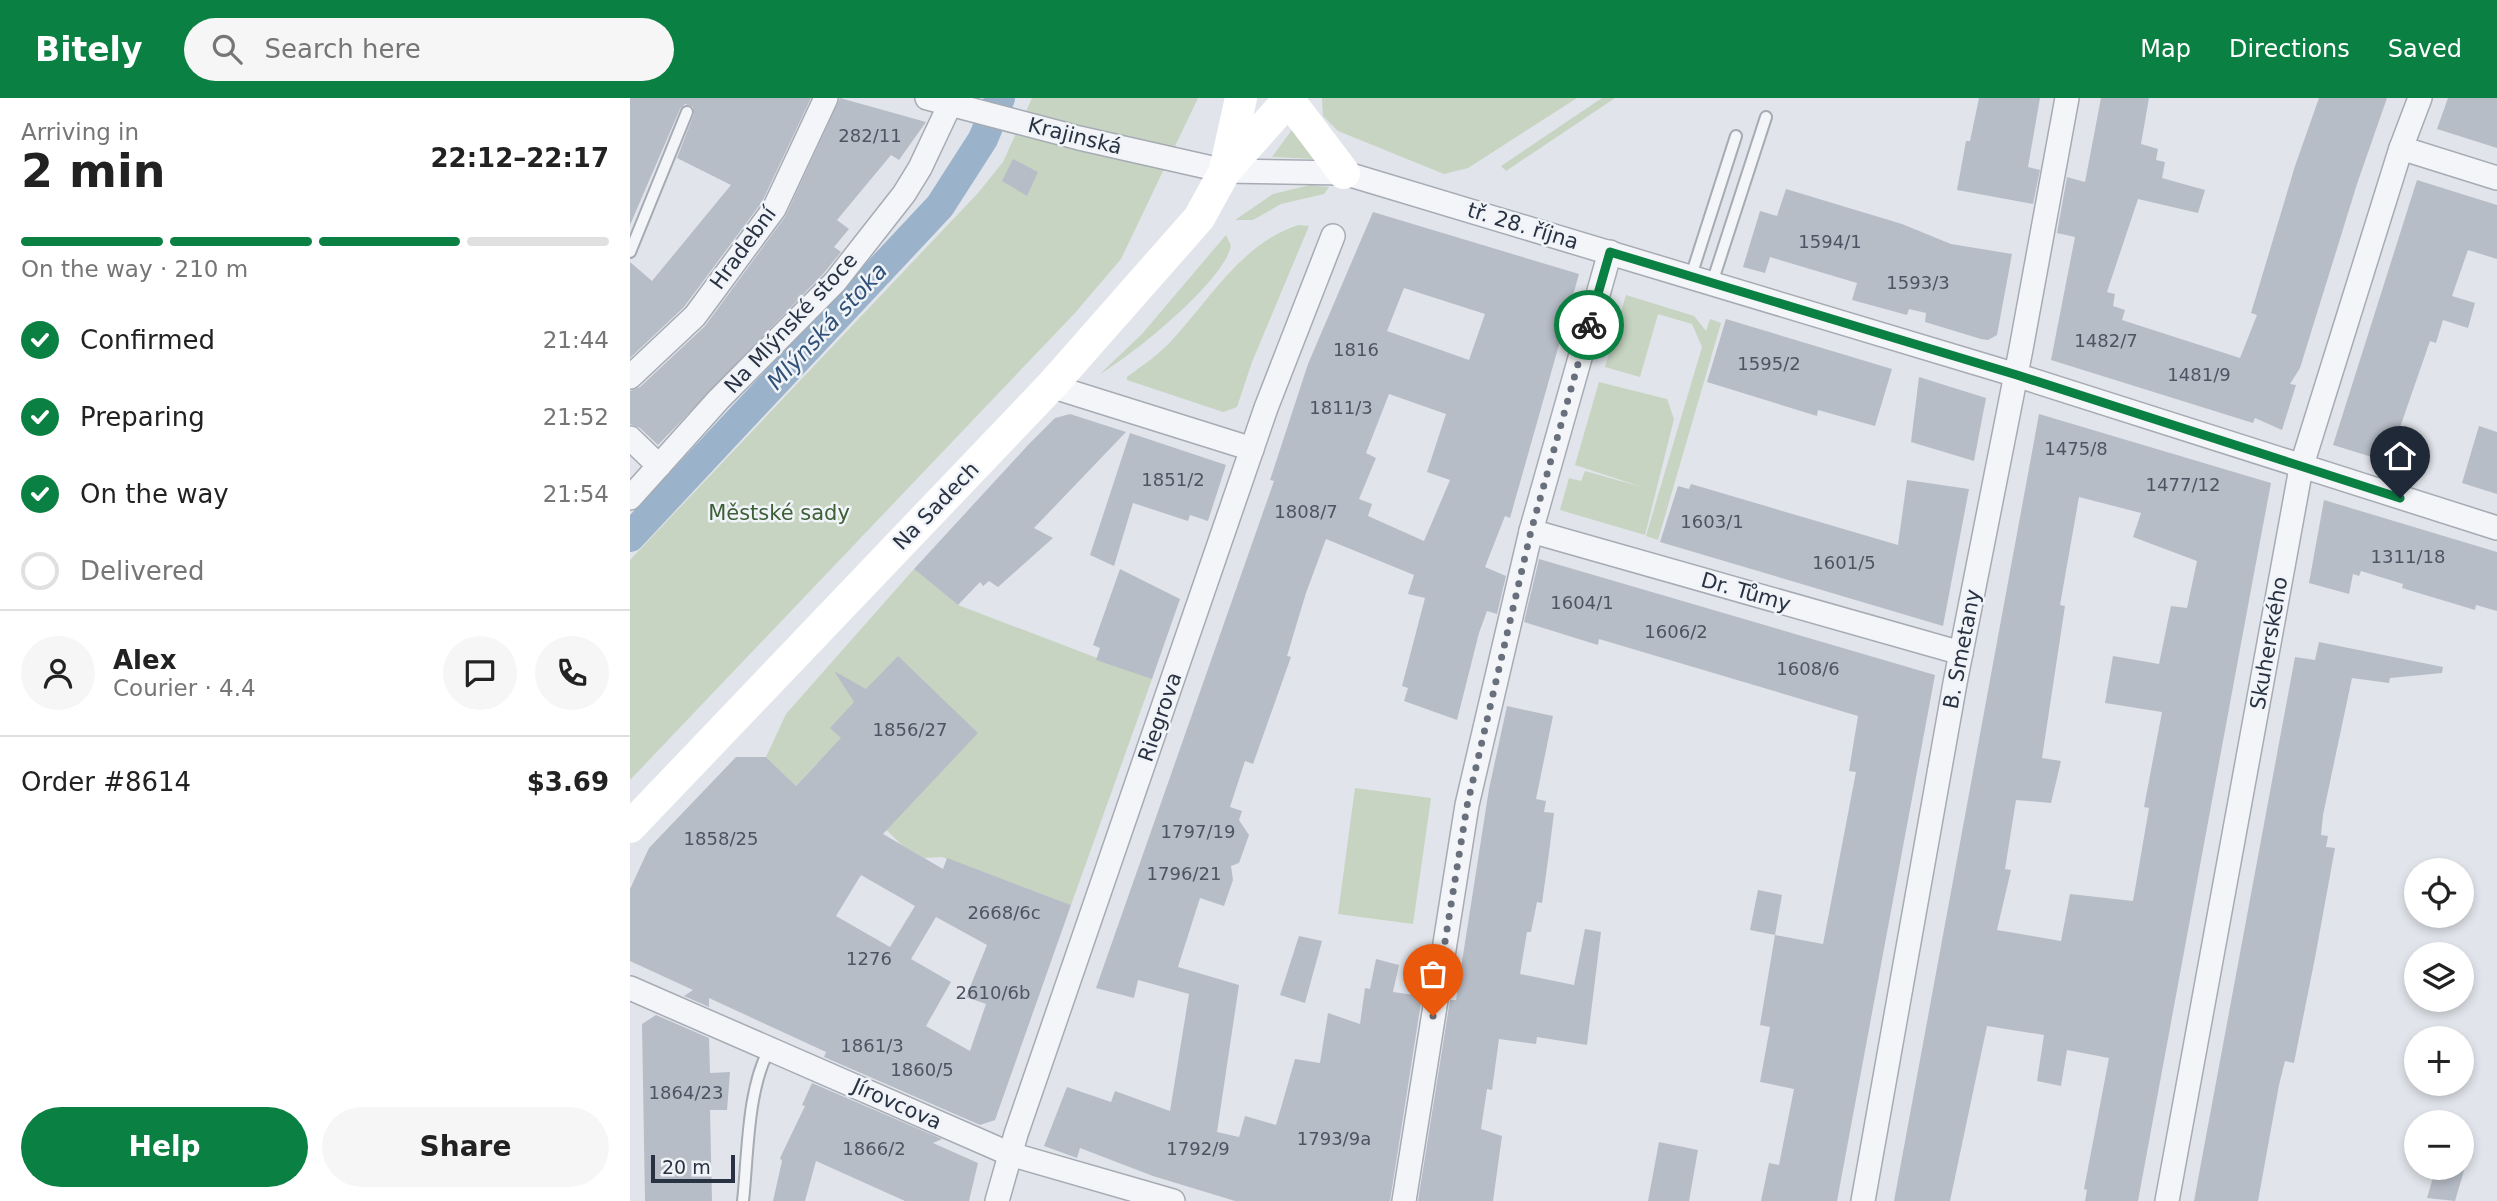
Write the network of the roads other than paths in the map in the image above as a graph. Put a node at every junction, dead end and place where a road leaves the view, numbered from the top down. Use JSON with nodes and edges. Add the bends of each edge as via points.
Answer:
{"nodes":[{"id":1,"x":826,"y":98,"type":"edge"},
{"id":2,"x":927,"y":98,"type":"edge"},
{"id":3,"x":1241,"y":98,"type":"edge"},
{"id":4,"x":2067,"y":98,"type":"edge"},
{"id":5,"x":2420,"y":98,"type":"edge"},
{"id":6,"x":1289,"y":99,"type":"edge"},
{"id":7,"x":952,"y":101,"type":"edge"},
{"id":8,"x":687,"y":112,"type":"dead end"},
{"id":9,"x":1766,"y":117,"type":"dead end"},
{"id":10,"x":1736,"y":136,"type":"dead end"},
{"id":11,"x":2401,"y":148,"type":"junction"},
{"id":12,"x":1225,"y":171,"type":"junction"},
{"id":13,"x":1344,"y":173,"type":"junction"},
{"id":14,"x":2497,"y":178,"type":"edge"},
{"id":15,"x":1334,"y":236,"type":"dead end"},
{"id":16,"x":630,"y":252,"type":"edge"},
{"id":17,"x":1610,"y":252,"type":"junction"},
{"id":18,"x":1702,"y":279,"type":"junction"},
{"id":19,"x":2017,"y":375,"type":"junction"},
{"id":20,"x":630,"y":377,"type":"edge"},
{"id":21,"x":1051,"y":386,"type":"junction"},
{"id":22,"x":630,"y":438,"type":"edge"},
{"id":23,"x":1252,"y":449,"type":"junction"},
{"id":24,"x":659,"y":466,"type":"junction"},
{"id":25,"x":2301,"y":468,"type":"junction"},
{"id":26,"x":630,"y":498,"type":"edge"},
{"id":27,"x":2497,"y":527,"type":"edge"},
{"id":28,"x":1531,"y":531,"type":"junction"},
{"id":29,"x":1961,"y":653,"type":"junction"},
{"id":30,"x":630,"y":827,"type":"edge"},
{"id":31,"x":630,"y":988,"type":"edge"},
{"id":32,"x":770,"y":1048,"type":"junction"},
{"id":33,"x":1010,"y":1154,"type":"junction"},
{"id":34,"x":743,"y":1201,"type":"edge"},
{"id":35,"x":997,"y":1201,"type":"edge"},
{"id":36,"x":1173,"y":1201,"type":"edge"},
{"id":37,"x":1404,"y":1201,"type":"edge"},
{"id":38,"x":1863,"y":1201,"type":"edge"},
{"id":39,"x":2167,"y":1201,"type":"edge"}],
"edges":[{"from":1,"to":20,"type":"street","name":"Hradební","via":[[774,209],[695,316]]},
{"from":2,"to":7,"type":"street","name":"Krajinská"},
{"from":3,"to":12,"type":"street"},
{"from":4,"to":19,"type":"street","name":"B. Smetany"},
{"from":5,"to":11,"type":"street","name":"Skuherského"},
{"from":6,"to":12,"type":"street"},
{"from":6,"to":13,"type":"street"},
{"from":7,"to":12,"type":"street","name":"Krajinská","via":[[1024,124]]},
{"from":7,"to":24,"type":"street","name":"Na Mlýnské stoce","via":[[904,194],[835,282]]},
{"from":8,"to":16,"type":"lane"},
{"from":9,"to":18,"type":"lane"},
{"from":10,"to":18,"type":"lane"},
{"from":11,"to":14,"type":"street"},
{"from":11,"to":25,"type":"street","name":"Skuherského"},
{"from":12,"to":13,"type":"street","name":"tř. 28. října"},
{"from":12,"to":21,"type":"street","name":"Na Sadech","via":[[1199,218]]},
{"from":13,"to":17,"type":"street","name":"tř. 28. října"},
{"from":15,"to":23,"type":"street","name":"Riegrova"},
{"from":17,"to":18,"type":"street","name":"tř. 28. října"},
{"from":17,"to":28,"type":"street"},
{"from":18,"to":19,"type":"street","name":"tř. 28. října"},
{"from":19,"to":25,"type":"street","name":"tř. 28. října"},
{"from":19,"to":29,"type":"street","name":"B. Smetany"},
{"from":21,"to":23,"type":"street"},
{"from":21,"to":30,"type":"street","name":"Na Sadech"},
{"from":22,"to":24,"type":"street"},
{"from":23,"to":33,"type":"street","name":"Riegrova"},
{"from":24,"to":26,"type":"street","name":"Na Mlýnské stoce"},
{"from":25,"to":27,"type":"street","name":"tř. 28. října"},
{"from":25,"to":39,"type":"street","name":"Skuherského"},
{"from":28,"to":29,"type":"street","name":"Dr. Tůmy"},
{"from":28,"to":37,"type":"street","via":[[1467,806]]},
{"from":29,"to":38,"type":"street","name":"B. Smetany"},
{"from":31,"to":32,"type":"street","name":"Jírovcova"},
{"from":32,"to":33,"type":"street","name":"Jírovcova"},
{"from":32,"to":34,"type":"lane","via":[[759,1069]]},
{"from":33,"to":35,"type":"street","name":"Riegrova"},
{"from":33,"to":36,"type":"street","name":"Jírovcova"}]}
